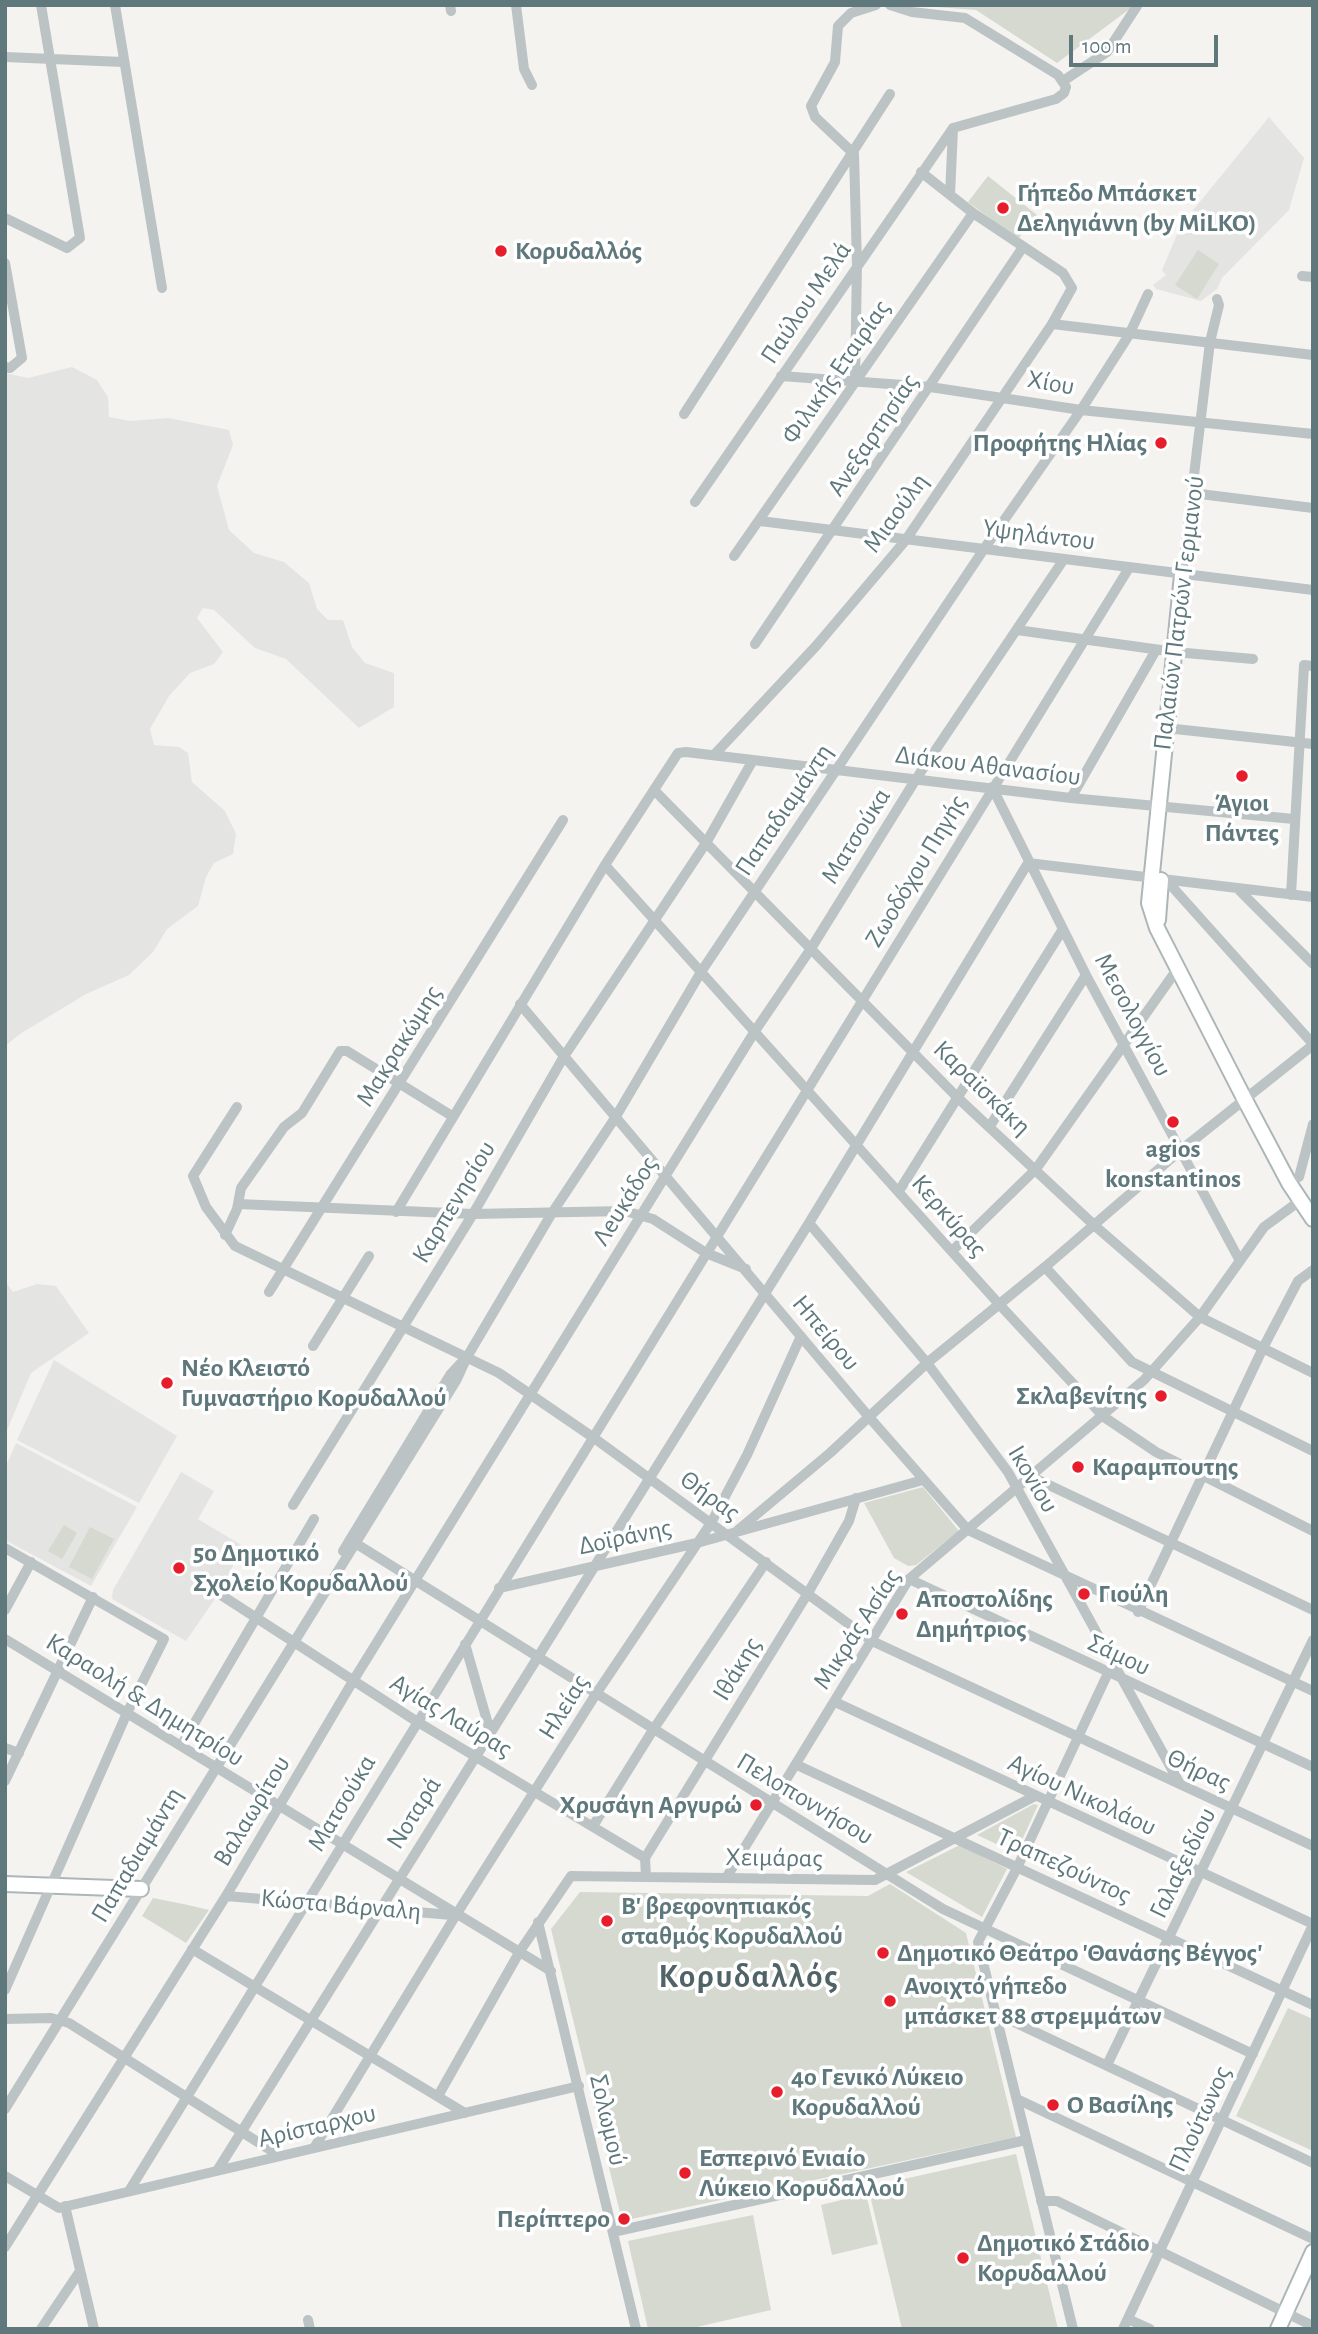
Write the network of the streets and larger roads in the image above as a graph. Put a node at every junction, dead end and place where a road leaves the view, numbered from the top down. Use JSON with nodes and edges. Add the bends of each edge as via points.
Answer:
{"nodes":[{"id":1,"x":41,"y":5,"type":"edge"},
{"id":2,"x":115,"y":5,"type":"edge"},
{"id":3,"x":516,"y":5,"type":"edge"},
{"id":4,"x":876,"y":5,"type":"edge"},
{"id":5,"x":890,"y":5,"type":"edge"},
{"id":6,"x":1137,"y":6,"type":"edge"},
{"id":7,"x":5,"y":57,"type":"edge"},
{"id":8,"x":50,"y":59,"type":"junction"},
{"id":9,"x":123,"y":62,"type":"junction"},
{"id":10,"x":1063,"y":81,"type":"junction"},
{"id":11,"x":532,"y":85,"type":"dead end"},
{"id":12,"x":890,"y":94,"type":"dead end"},
{"id":13,"x":953,"y":128,"type":"junction"},
{"id":14,"x":854,"y":154,"type":"junction"},
{"id":15,"x":921,"y":172,"type":"junction"},
{"id":16,"x":950,"y":195,"type":"junction"},
{"id":17,"x":973,"y":213,"type":"junction"},
{"id":18,"x":5,"y":218,"type":"edge"},
{"id":19,"x":1023,"y":247,"type":"junction"},
{"id":20,"x":5,"y":263,"type":"edge"},
{"id":21,"x":858,"y":265,"type":"junction"},
{"id":22,"x":162,"y":288,"type":"dead end"},
{"id":23,"x":1148,"y":294,"type":"dead end"},
{"id":24,"x":1217,"y":299,"type":"dead end"},
{"id":25,"x":1052,"y":324,"type":"junction"},
{"id":26,"x":1129,"y":335,"type":"junction"},
{"id":27,"x":1210,"y":342,"type":"junction"},
{"id":28,"x":1313,"y":355,"type":"edge"},
{"id":29,"x":8,"y":367,"type":"edge"},
{"id":30,"x":781,"y":376,"type":"junction"},
{"id":31,"x":855,"y":380,"type":"junction"},
{"id":32,"x":930,"y":387,"type":"junction"},
{"id":33,"x":1004,"y":397,"type":"junction"},
{"id":34,"x":1081,"y":410,"type":"junction"},
{"id":35,"x":684,"y":414,"type":"dead end"},
{"id":36,"x":1201,"y":421,"type":"junction"},
{"id":37,"x":1313,"y":434,"type":"edge"},
{"id":38,"x":1192,"y":493,"type":"junction"},
{"id":39,"x":695,"y":502,"type":"dead end"},
{"id":40,"x":1313,"y":508,"type":"edge"},
{"id":41,"x":760,"y":521,"type":"junction"},
{"id":42,"x":834,"y":531,"type":"junction"},
{"id":43,"x":905,"y":541,"type":"junction"},
{"id":44,"x":984,"y":549,"type":"junction"},
{"id":45,"x":734,"y":555,"type":"dead end"},
{"id":46,"x":1064,"y":559,"type":"junction"},
{"id":47,"x":1129,"y":568,"type":"junction"},
{"id":48,"x":1182,"y":575,"type":"junction"},
{"id":49,"x":1313,"y":590,"type":"edge"},
{"id":50,"x":1017,"y":630,"type":"junction"},
{"id":51,"x":1084,"y":640,"type":"junction"},
{"id":52,"x":755,"y":644,"type":"dead end"},
{"id":53,"x":1156,"y":650,"type":"junction"},
{"id":54,"x":1175,"y":652,"type":"junction"},
{"id":55,"x":1253,"y":659,"type":"dead end"},
{"id":56,"x":1308,"y":666,"type":"edge"},
{"id":57,"x":1166,"y":728,"type":"junction"},
{"id":58,"x":1297,"y":743,"type":"junction"},
{"id":59,"x":1313,"y":744,"type":"edge"},
{"id":60,"x":714,"y":755,"type":"junction"},
{"id":61,"x":752,"y":760,"type":"junction"},
{"id":62,"x":836,"y":769,"type":"junction"},
{"id":63,"x":916,"y":779,"type":"junction"},
{"id":64,"x":992,"y":788,"type":"junction"},
{"id":65,"x":654,"y":790,"type":"junction"},
{"id":66,"x":1071,"y":798,"type":"junction"},
{"id":67,"x":1157,"y":805,"type":"junction"},
{"id":68,"x":1294,"y":819,"type":"junction"},
{"id":69,"x":563,"y":820,"type":"dead end"},
{"id":70,"x":706,"y":843,"type":"junction"},
{"id":71,"x":1028,"y":863,"type":"junction"},
{"id":72,"x":605,"y":865,"type":"junction"},
{"id":73,"x":1159,"y":880,"type":"junction"},
{"id":74,"x":1239,"y":890,"type":"junction"},
{"id":75,"x":754,"y":891,"type":"junction"},
{"id":76,"x":1291,"y":895,"type":"junction"},
{"id":77,"x":1313,"y":897,"type":"edge"},
{"id":78,"x":653,"y":922,"type":"junction"},
{"id":79,"x":1063,"y":929,"type":"junction"},
{"id":80,"x":810,"y":950,"type":"junction"},
{"id":81,"x":1313,"y":964,"type":"edge"},
{"id":82,"x":1178,"y":968,"type":"junction"},
{"id":83,"x":701,"y":972,"type":"junction"},
{"id":84,"x":1086,"y":975,"type":"junction"},
{"id":85,"x":862,"y":1001,"type":"junction"},
{"id":86,"x":520,"y":1004,"type":"junction"},
{"id":87,"x":755,"y":1031,"type":"junction"},
{"id":88,"x":1124,"y":1043,"type":"junction"},
{"id":89,"x":1313,"y":1044,"type":"edge"},
{"id":90,"x":913,"y":1050,"type":"junction"},
{"id":91,"x":563,"y":1058,"type":"junction"},
{"id":92,"x":400,"y":1085,"type":"junction"},
{"id":93,"x":807,"y":1090,"type":"junction"},
{"id":94,"x":958,"y":1098,"type":"junction"},
{"id":95,"x":1245,"y":1100,"type":"junction"},
{"id":96,"x":237,"y":1107,"type":"dead end"},
{"id":97,"x":452,"y":1116,"type":"junction"},
{"id":98,"x":615,"y":1118,"type":"junction"},
{"id":99,"x":1313,"y":1124,"type":"edge"},
{"id":100,"x":990,"y":1126,"type":"junction"},
{"id":101,"x":858,"y":1145,"type":"junction"},
{"id":102,"x":1181,"y":1150,"type":"junction"},
{"id":103,"x":1036,"y":1169,"type":"junction"},
{"id":104,"x":1313,"y":1170,"type":"edge"},
{"id":105,"x":666,"y":1175,"type":"junction"},
{"id":106,"x":1294,"y":1180,"type":"junction"},
{"id":107,"x":899,"y":1191,"type":"junction"},
{"id":108,"x":1301,"y":1200,"type":"junction"},
{"id":109,"x":238,"y":1204,"type":"junction"},
{"id":110,"x":320,"y":1208,"type":"junction"},
{"id":111,"x":396,"y":1212,"type":"junction"},
{"id":112,"x":552,"y":1213,"type":"junction"},
{"id":113,"x":473,"y":1214,"type":"junction"},
{"id":114,"x":641,"y":1214,"type":"junction"},
{"id":115,"x":1313,"y":1219,"type":"edge"},
{"id":116,"x":810,"y":1223,"type":"junction"},
{"id":117,"x":1094,"y":1225,"type":"junction"},
{"id":118,"x":225,"y":1235,"type":"junction"},
{"id":119,"x":719,"y":1237,"type":"junction"},
{"id":120,"x":952,"y":1251,"type":"junction"},
{"id":121,"x":706,"y":1253,"type":"junction"},
{"id":122,"x":369,"y":1256,"type":"dead end"},
{"id":123,"x":1240,"y":1261,"type":"junction"},
{"id":124,"x":1045,"y":1267,"type":"junction"},
{"id":125,"x":285,"y":1268,"type":"junction"},
{"id":126,"x":746,"y":1269,"type":"junction"},
{"id":127,"x":1313,"y":1270,"type":"edge"},
{"id":128,"x":269,"y":1292,"type":"dead end"},
{"id":129,"x":765,"y":1293,"type":"junction"},
{"id":130,"x":343,"y":1298,"type":"junction"},
{"id":131,"x":998,"y":1303,"type":"junction"},
{"id":132,"x":1200,"y":1317,"type":"junction"},
{"id":133,"x":403,"y":1326,"type":"junction"},
{"id":134,"x":801,"y":1336,"type":"junction"},
{"id":135,"x":313,"y":1346,"type":"dead end"},
{"id":136,"x":1263,"y":1348,"type":"junction"},
{"id":137,"x":467,"y":1357,"type":"junction"},
{"id":138,"x":927,"y":1363,"type":"junction"},
{"id":139,"x":1152,"y":1372,"type":"junction"},
{"id":140,"x":1313,"y":1373,"type":"edge"},
{"id":141,"x":531,"y":1394,"type":"junction"},
{"id":142,"x":1235,"y":1412,"type":"junction"},
{"id":143,"x":869,"y":1417,"type":"junction"},
{"id":144,"x":1104,"y":1417,"type":"junction"},
{"id":145,"x":594,"y":1438,"type":"junction"},
{"id":146,"x":1313,"y":1451,"type":"edge"},
{"id":147,"x":1203,"y":1475,"type":"junction"},
{"id":148,"x":1032,"y":1477,"type":"junction"},
{"id":149,"x":648,"y":1478,"type":"junction"},
{"id":150,"x":923,"y":1480,"type":"junction"},
{"id":151,"x":1017,"y":1489,"type":"junction"},
{"id":152,"x":856,"y":1497,"type":"junction"},
{"id":153,"x":293,"y":1505,"type":"dead end"},
{"id":154,"x":314,"y":1519,"type":"dead end"},
{"id":155,"x":711,"y":1523,"type":"junction"},
{"id":156,"x":738,"y":1530,"type":"junction"},
{"id":157,"x":968,"y":1530,"type":"junction"},
{"id":158,"x":1313,"y":1531,"type":"edge"},
{"id":159,"x":727,"y":1534,"type":"junction"},
{"id":160,"x":697,"y":1542,"type":"junction"},
{"id":161,"x":355,"y":1543,"type":"junction"},
{"id":162,"x":1171,"y":1543,"type":"junction"},
{"id":163,"x":5,"y":1548,"type":"edge"},
{"id":164,"x":31,"y":1562,"type":"junction"},
{"id":165,"x":766,"y":1562,"type":"junction"},
{"id":166,"x":594,"y":1565,"type":"junction"},
{"id":167,"x":1067,"y":1578,"type":"junction"},
{"id":168,"x":909,"y":1579,"type":"junction"},
{"id":169,"x":416,"y":1583,"type":"junction"},
{"id":170,"x":499,"y":1588,"type":"junction"},
{"id":171,"x":808,"y":1593,"type":"junction"},
{"id":172,"x":221,"y":1595,"type":"dead end"},
{"id":173,"x":93,"y":1597,"type":"junction"},
{"id":174,"x":5,"y":1611,"type":"edge"},
{"id":175,"x":1313,"y":1611,"type":"edge"},
{"id":176,"x":1138,"y":1612,"type":"junction"},
{"id":177,"x":257,"y":1620,"type":"junction"},
{"id":178,"x":480,"y":1620,"type":"junction"},
{"id":179,"x":304,"y":1623,"type":"junction"},
{"id":180,"x":5,"y":1639,"type":"edge"},
{"id":181,"x":1313,"y":1640,"type":"edge"},
{"id":182,"x":872,"y":1641,"type":"junction"},
{"id":183,"x":293,"y":1643,"type":"junction"},
{"id":184,"x":466,"y":1644,"type":"junction"},
{"id":185,"x":537,"y":1656,"type":"junction"},
{"id":186,"x":59,"y":1671,"type":"junction"},
{"id":187,"x":1108,"y":1673,"type":"junction"},
{"id":188,"x":1123,"y":1680,"type":"junction"},
{"id":189,"x":353,"y":1681,"type":"junction"},
{"id":190,"x":1295,"y":1682,"type":"junction"},
{"id":191,"x":1313,"y":1691,"type":"edge"},
{"id":192,"x":596,"y":1694,"type":"junction"},
{"id":193,"x":835,"y":1702,"type":"junction"},
{"id":194,"x":127,"y":1713,"type":"junction"},
{"id":195,"x":416,"y":1721,"type":"junction"},
{"id":196,"x":653,"y":1730,"type":"junction"},
{"id":197,"x":490,"y":1731,"type":"junction"},
{"id":198,"x":1078,"y":1737,"type":"junction"},
{"id":199,"x":1266,"y":1743,"type":"junction"},
{"id":200,"x":181,"y":1746,"type":"junction"},
{"id":201,"x":5,"y":1748,"type":"edge"},
{"id":202,"x":19,"y":1753,"type":"junction"},
{"id":203,"x":474,"y":1756,"type":"junction"},
{"id":204,"x":705,"y":1762,"type":"junction"},
{"id":205,"x":797,"y":1765,"type":"junction"},
{"id":206,"x":215,"y":1767,"type":"junction"},
{"id":207,"x":1313,"y":1767,"type":"edge"},
{"id":208,"x":5,"y":1781,"type":"edge"},
{"id":209,"x":1181,"y":1784,"type":"junction"},
{"id":210,"x":536,"y":1790,"type":"junction"},
{"id":211,"x":1035,"y":1797,"type":"junction"},
{"id":212,"x":1047,"y":1802,"type":"junction"},
{"id":213,"x":772,"y":1803,"type":"junction"},
{"id":214,"x":279,"y":1806,"type":"junction"},
{"id":215,"x":1233,"y":1809,"type":"junction"},
{"id":216,"x":593,"y":1826,"type":"junction"},
{"id":217,"x":955,"y":1839,"type":"junction"},
{"id":218,"x":341,"y":1844,"type":"junction"},
{"id":219,"x":1313,"y":1846,"type":"edge"},
{"id":220,"x":645,"y":1858,"type":"junction"},
{"id":221,"x":1017,"y":1868,"type":"junction"},
{"id":222,"x":1202,"y":1874,"type":"junction"},
{"id":223,"x":889,"y":1875,"type":"junction"},
{"id":224,"x":646,"y":1876,"type":"junction"},
{"id":225,"x":726,"y":1878,"type":"junction"},
{"id":226,"x":397,"y":1879,"type":"junction"},
{"id":227,"x":5,"y":1884,"type":"edge"},
{"id":228,"x":51,"y":1886,"type":"junction"},
{"id":229,"x":141,"y":1889,"type":"junction"},
{"id":230,"x":226,"y":1896,"type":"junction"},
{"id":231,"x":307,"y":1902,"type":"junction"},
{"id":232,"x":380,"y":1907,"type":"junction"},
{"id":233,"x":456,"y":1915,"type":"junction"},
{"id":234,"x":538,"y":1922,"type":"junction"},
{"id":235,"x":1313,"y":1924,"type":"edge"},
{"id":236,"x":982,"y":1928,"type":"junction"},
{"id":237,"x":1169,"y":1938,"type":"junction"},
{"id":238,"x":192,"y":1949,"type":"junction"},
{"id":239,"x":519,"y":1954,"type":"junction"},
{"id":240,"x":551,"y":1971,"type":"junction"},
{"id":241,"x":255,"y":1986,"type":"junction"},
{"id":242,"x":5,"y":1990,"type":"edge"},
{"id":243,"x":1282,"y":1990,"type":"junction"},
{"id":244,"x":1138,"y":2001,"type":"junction"},
{"id":245,"x":1313,"y":2005,"type":"edge"},
{"id":246,"x":995,"y":2013,"type":"junction"},
{"id":247,"x":61,"y":2019,"type":"junction"},
{"id":248,"x":310,"y":2019,"type":"junction"},
{"id":249,"x":5,"y":2020,"type":"edge"},
{"id":250,"x":1253,"y":2054,"type":"junction"},
{"id":251,"x":370,"y":2055,"type":"junction"},
{"id":252,"x":124,"y":2058,"type":"junction"},
{"id":253,"x":1107,"y":2065,"type":"junction"},
{"id":254,"x":579,"y":2085,"type":"junction"},
{"id":255,"x":185,"y":2096,"type":"junction"},
{"id":256,"x":438,"y":2096,"type":"junction"},
{"id":257,"x":1019,"y":2100,"type":"junction"},
{"id":258,"x":5,"y":2109,"type":"edge"},
{"id":259,"x":465,"y":2113,"type":"junction"},
{"id":260,"x":1221,"y":2119,"type":"junction"},
{"id":261,"x":240,"y":2131,"type":"junction"},
{"id":262,"x":1026,"y":2140,"type":"junction"},
{"id":263,"x":314,"y":2148,"type":"junction"},
{"id":264,"x":280,"y":2156,"type":"junction"},
{"id":265,"x":1313,"y":2163,"type":"edge"},
{"id":266,"x":216,"y":2171,"type":"junction"},
{"id":267,"x":5,"y":2176,"type":"edge"},
{"id":268,"x":1193,"y":2183,"type":"junction"},
{"id":269,"x":129,"y":2191,"type":"junction"},
{"id":270,"x":36,"y":2196,"type":"junction"},
{"id":271,"x":1041,"y":2201,"type":"junction"},
{"id":272,"x":65,"y":2206,"type":"junction"},
{"id":273,"x":613,"y":2232,"type":"junction"},
{"id":274,"x":1313,"y":2239,"type":"edge"},
{"id":275,"x":5,"y":2246,"type":"edge"},
{"id":276,"x":1161,"y":2251,"type":"junction"},
{"id":277,"x":1313,"y":2252,"type":"edge"},
{"id":278,"x":80,"y":2271,"type":"junction"},
{"id":279,"x":1285,"y":2312,"type":"junction"},
{"id":280,"x":1126,"y":2324,"type":"edge"},
{"id":281,"x":1313,"y":2326,"type":"edge"},
{"id":282,"x":41,"y":2329,"type":"edge"},
{"id":283,"x":94,"y":2329,"type":"edge"},
{"id":284,"x":636,"y":2329,"type":"edge"},
{"id":285,"x":1073,"y":2329,"type":"edge"},
{"id":286,"x":1150,"y":2329,"type":"edge"},
{"id":287,"x":1278,"y":2329,"type":"edge"}],
"edges":[{"from":1,"to":8,"type":"street"},
{"from":2,"to":9,"type":"street"},
{"from":3,"to":11,"type":"street","via":[[524,69]]},
{"from":4,"to":14,"type":"street","via":[[851,13],[838,26],[835,62],[811,106],[815,117]]},
{"from":5,"to":10,"type":"street","via":[[965,18]]},
{"from":6,"to":10,"type":"street","via":[[1107,52]]},
{"from":7,"to":8,"type":"street"},
{"from":8,"to":9,"type":"street"},
{"from":8,"to":18,"type":"street","via":[[80,238],[68,248]]},
{"from":9,"to":22,"type":"street"},
{"from":10,"to":13,"type":"street","via":[[1064,93],[1056,99]]},
{"from":12,"to":14,"type":"street"},
{"from":13,"to":15,"type":"street","name":"Παύλου Μελά"},
{"from":13,"to":16,"type":"street"},
{"from":14,"to":21,"type":"street"},
{"from":14,"to":35,"type":"street"},
{"from":15,"to":16,"type":"street"},
{"from":15,"to":21,"type":"street","name":"Παύλου Μελά"},
{"from":16,"to":17,"type":"street"},
{"from":17,"to":19,"type":"street"},
{"from":17,"to":31,"type":"street","name":"Φιλικής Εταιρίας"},
{"from":19,"to":25,"type":"street","name":"Μιαούλη","via":[[1063,273],[1072,288]]},
{"from":19,"to":32,"type":"street","name":"Ανεξαρτησίας"},
{"from":20,"to":29,"type":"street","via":[[22,358]]},
{"from":21,"to":30,"type":"street","name":"Παύλου Μελά"},
{"from":21,"to":31,"type":"street"},
{"from":23,"to":26,"type":"street","name":"Παπαδιαμάντη"},
{"from":24,"to":27,"type":"street","name":"Παλαιών Πατρών Γερμανού"},
{"from":25,"to":26,"type":"street"},
{"from":25,"to":33,"type":"street","name":"Μιαούλη"},
{"from":26,"to":27,"type":"street"},
{"from":26,"to":34,"type":"street","name":"Παπαδιαμάντη"},
{"from":27,"to":28,"type":"street"},
{"from":27,"to":36,"type":"street","name":"Παλαιών Πατρών Γερμανού"},
{"from":30,"to":31,"type":"street","name":"Χίου"},
{"from":30,"to":39,"type":"street","name":"Παύλου Μελά"},
{"from":31,"to":32,"type":"street","name":"Χίου"},
{"from":31,"to":41,"type":"street","name":"Φιλικής Εταιρίας"},
{"from":32,"to":33,"type":"street","name":"Χίου"},
{"from":32,"to":42,"type":"street","name":"Ανεξαρτησίας"},
{"from":33,"to":34,"type":"street","name":"Χίου"},
{"from":33,"to":43,"type":"street","name":"Μιαούλη"},
{"from":34,"to":36,"type":"street","name":"Χίου"},
{"from":34,"to":44,"type":"street","name":"Παπαδιαμάντη"},
{"from":36,"to":37,"type":"street","name":"Χίου"},
{"from":36,"to":38,"type":"street","name":"Παλαιών Πατρών Γερμανού"},
{"from":38,"to":40,"type":"street"},
{"from":38,"to":48,"type":"street","name":"Παλαιών Πατρών Γερμανού"},
{"from":41,"to":42,"type":"street","name":"Υψηλάντου"},
{"from":41,"to":45,"type":"street","name":"Φιλικής Εταιρίας"},
{"from":42,"to":43,"type":"street","name":"Υψηλάντου"},
{"from":42,"to":52,"type":"street","name":"Ανεξαρτησίας"},
{"from":43,"to":44,"type":"street","name":"Υψηλάντου"},
{"from":43,"to":60,"type":"street","name":"Μιαούλη","via":[[816,646]]},
{"from":44,"to":46,"type":"street","name":"Υψηλάντου"},
{"from":44,"to":62,"type":"street","name":"Παπαδιαμάντη"},
{"from":46,"to":47,"type":"street","name":"Υψηλάντου"},
{"from":46,"to":50,"type":"street","name":"Ματσούκα"},
{"from":47,"to":48,"type":"street","name":"Υψηλάντου"},
{"from":47,"to":51,"type":"street","name":"Ζωοδόχου Πηγής"},
{"from":48,"to":49,"type":"street","name":"Υψηλάντου"},
{"from":48,"to":54,"type":"street","name":"Παλαιών Πατρών Γερμανού"},
{"from":50,"to":51,"type":"street"},
{"from":50,"to":63,"type":"street","name":"Ματσούκα"},
{"from":51,"to":53,"type":"street"},
{"from":51,"to":64,"type":"street","name":"Ζωοδόχου Πηγής"},
{"from":53,"to":54,"type":"street"},
{"from":53,"to":66,"type":"street"},
{"from":54,"to":55,"type":"street"},
{"from":54,"to":57,"type":"street","name":"Παλαιών Πατρών Γερμανού"},
{"from":56,"to":58,"type":"street"},
{"from":57,"to":58,"type":"street"},
{"from":57,"to":67,"type":"street","name":"Παλαιών Πατρών Γερμανού"},
{"from":58,"to":59,"type":"street"},
{"from":58,"to":68,"type":"street"},
{"from":60,"to":61,"type":"street","name":"Διάκου Αθανασίου"},
{"from":60,"to":65,"type":"street","name":"Διάκου Αθανασίου","via":[[678,753]]},
{"from":61,"to":62,"type":"street","name":"Διάκου Αθανασίου"},
{"from":61,"to":70,"type":"street","name":"Καρπενησίου"},
{"from":62,"to":63,"type":"street","name":"Διάκου Αθανασίου"},
{"from":62,"to":75,"type":"street","name":"Παπαδιαμάντη"},
{"from":63,"to":64,"type":"street","name":"Διάκου Αθανασίου"},
{"from":63,"to":80,"type":"street","name":"Ματσούκα"},
{"from":64,"to":66,"type":"street","name":"Διάκου Αθανασίου"},
{"from":64,"to":71,"type":"street","name":"Μεσολογγίου"},
{"from":64,"to":85,"type":"street","name":"Ζωοδόχου Πηγής"},
{"from":65,"to":70,"type":"street","name":"Καραϊσκάκη"},
{"from":65,"to":72,"type":"street"},
{"from":66,"to":67,"type":"street","name":"Διάκου Αθανασίου"},
{"from":67,"to":68,"type":"street","name":"Διάκου Αθανασίου"},
{"from":67,"to":73,"type":"street","name":"Παλαιών Πατρών Γερμανού"},
{"from":68,"to":76,"type":"street"},
{"from":69,"to":92,"type":"street","name":"Μακρακώμης"},
{"from":70,"to":75,"type":"street","name":"Καραϊσκάκη"},
{"from":70,"to":78,"type":"street","name":"Καρπενησίου"},
{"from":71,"to":73,"type":"street"},
{"from":71,"to":79,"type":"street","name":"Μεσολογγίου"},
{"from":71,"to":90,"type":"street","name":"Νοταρά"},
{"from":72,"to":78,"type":"street","name":"Κερκύρας"},
{"from":72,"to":86,"type":"street"},
{"from":73,"to":74,"type":"street"},
{"from":73,"to":82,"type":"street","name":"Παλαιών Πατρών Γερμανού","via":[[1149,903]]},
{"from":73,"to":89,"type":"street"},
{"from":74,"to":76,"type":"street"},
{"from":74,"to":81,"type":"street"},
{"from":75,"to":80,"type":"street","name":"Καραϊσκάκη"},
{"from":75,"to":83,"type":"street","name":"Παπαδιαμάντη"},
{"from":76,"to":77,"type":"street"},
{"from":78,"to":83,"type":"street","name":"Κερκύρας"},
{"from":78,"to":91,"type":"street","name":"Καρπενησίου"},
{"from":79,"to":84,"type":"street","name":"Μεσολογγίου"},
{"from":79,"to":94,"type":"street"},
{"from":80,"to":85,"type":"street","name":"Καραϊσκάκη"},
{"from":80,"to":87,"type":"street","name":"Ματσούκα"},
{"from":82,"to":88,"type":"street"},
{"from":82,"to":95,"type":"street","name":"Παλαιών Πατρών Γερμανού"},
{"from":83,"to":87,"type":"street","name":"Κερκύρας"},
{"from":83,"to":98,"type":"street","name":"Παπαδιαμάντη"},
{"from":84,"to":88,"type":"street","name":"Μεσολογγίου"},
{"from":84,"to":100,"type":"street"},
{"from":85,"to":90,"type":"street","name":"Καραϊσκάκη"},
{"from":85,"to":93,"type":"street","name":"Ζωοδόχου Πηγής"},
{"from":86,"to":91,"type":"street"},
{"from":86,"to":97,"type":"street"},
{"from":87,"to":93,"type":"street","name":"Κερκύρας"},
{"from":87,"to":105,"type":"street","name":"Λeυκάδος"},
{"from":88,"to":102,"type":"street","name":"Μεσολογγίου"},
{"from":88,"to":103,"type":"street"},
{"from":89,"to":95,"type":"street"},
{"from":90,"to":94,"type":"street","name":"Καραϊσκάκη"},
{"from":90,"to":101,"type":"street","name":"Νοταρά"},
{"from":91,"to":98,"type":"street"},
{"from":91,"to":113,"type":"street","name":"Καρπενησίου"},
{"from":92,"to":97,"type":"street"},
{"from":92,"to":109,"type":"street","via":[[342,1050],[302,1113],[284,1127],[247,1179]]},
{"from":92,"to":110,"type":"street","name":"Μακρακώμης"},
{"from":93,"to":101,"type":"street","name":"Κερκύρας"},
{"from":93,"to":119,"type":"street","name":"Ζωοδόχου Πηγής"},
{"from":94,"to":100,"type":"street","name":"Καραϊσκάκη"},
{"from":94,"to":107,"type":"street"},
{"from":95,"to":102,"type":"street"},
{"from":95,"to":106,"type":"street","name":"Παλαιών Πατρών Γερμανού"},
{"from":96,"to":118,"type":"street","name":"Θήρας","via":[[193,1176]]},
{"from":97,"to":111,"type":"street"},
{"from":98,"to":105,"type":"street"},
{"from":98,"to":112,"type":"street","name":"Παπαδιαμάντη"},
{"from":99,"to":106,"type":"street"},
{"from":100,"to":103,"type":"street","name":"Καραϊσκάκη"},
{"from":101,"to":107,"type":"street","name":"Κερκύρας"},
{"from":101,"to":116,"type":"street","name":"Νοταρά"},
{"from":102,"to":117,"type":"street"},
{"from":102,"to":123,"type":"street","name":"Μεσολογγίου"},
{"from":103,"to":117,"type":"street","name":"Καραϊσκάκη"},
{"from":103,"to":120,"type":"street"},
{"from":104,"to":106,"type":"street"},
{"from":105,"to":114,"type":"street","name":"Λeυκάδος"},
{"from":105,"to":119,"type":"street"},
{"from":106,"to":108,"type":"street","name":"Παλαιών Πατρών Γερμανού"},
{"from":107,"to":120,"type":"street","name":"Κερκύρας"},
{"from":108,"to":115,"type":"street","name":"Παλαιών Πατρών Γερμανού"},
{"from":108,"to":123,"type":"street","name":"Μικράς Ασίας","via":[[1264,1227]]},
{"from":109,"to":110,"type":"street","name":"Ηπείρου"},
{"from":109,"to":118,"type":"street"},
{"from":110,"to":111,"type":"street","name":"Ηπείρου"},
{"from":110,"to":125,"type":"street","name":"Μακρακώμης"},
{"from":111,"to":113,"type":"street","name":"Ηπείρου"},
{"from":112,"to":113,"type":"street","name":"Ηπείρου"},
{"from":112,"to":114,"type":"street","name":"Ηπείρου"},
{"from":112,"to":137,"type":"street","name":"Παπαδιαμάντη"},
{"from":113,"to":133,"type":"street","name":"Καρπενησίου"},
{"from":114,"to":121,"type":"street","name":"Ηπείρου"},
{"from":114,"to":141,"type":"street","name":"Λeυκάδος"},
{"from":116,"to":129,"type":"street","name":"Νοταρά"},
{"from":116,"to":138,"type":"street","name":"Ικονίου"},
{"from":117,"to":124,"type":"street"},
{"from":117,"to":132,"type":"street","name":"Καραϊσκάκη"},
{"from":118,"to":125,"type":"street","name":"Θήρας","via":[[235,1246]]},
{"from":119,"to":121,"type":"street","name":"Ζωοδόχου Πηγής"},
{"from":119,"to":126,"type":"street"},
{"from":120,"to":131,"type":"street","name":"Κερκύρας"},
{"from":121,"to":126,"type":"street","name":"Ηπείρου"},
{"from":121,"to":145,"type":"street","name":"Ματσούκα"},
{"from":122,"to":130,"type":"street"},
{"from":123,"to":132,"type":"street","name":"Μικράς Ασίας"},
{"from":124,"to":131,"type":"street"},
{"from":124,"to":139,"type":"street","via":[[1121,1353]]},
{"from":125,"to":128,"type":"street","name":"Μακρακώμης"},
{"from":125,"to":130,"type":"street","name":"Θήρας"},
{"from":126,"to":129,"type":"street","name":"Ηπείρου"},
{"from":127,"to":136,"type":"street","via":[[1298,1281]]},
{"from":129,"to":134,"type":"street","name":"Ηπείρου"},
{"from":129,"to":149,"type":"street","name":"Νοταρά"},
{"from":130,"to":133,"type":"street","name":"Θήρας"},
{"from":130,"to":135,"type":"street"},
{"from":131,"to":138,"type":"street"},
{"from":131,"to":144,"type":"street","name":"Κερκύρας"},
{"from":132,"to":136,"type":"street","name":"Καραϊσκάκη"},
{"from":132,"to":139,"type":"street","name":"Μικράς Ασίας"},
{"from":133,"to":137,"type":"street","name":"Θήρας"},
{"from":133,"to":153,"type":"street","name":"Καρπενησίου"},
{"from":134,"to":143,"type":"street","name":"Ηπείρου"},
{"from":134,"to":155,"type":"street","name":"Ηλείας"},
{"from":136,"to":140,"type":"street","name":"Καραϊσκάκη"},
{"from":136,"to":142,"type":"street"},
{"from":137,"to":141,"type":"street","name":"Θήρας"},
{"from":137,"to":161,"type":"street","name":"Παπαδιαμάντη"},
{"from":137,"to":179,"type":"street","name":"Παπαδιαμάντη","via":[[450,1375],[390,1472]]},
{"from":138,"to":143,"type":"street"},
{"from":138,"to":151,"type":"street","name":"Ικονίου"},
{"from":139,"to":142,"type":"street"},
{"from":139,"to":144,"type":"street","name":"Μικράς Ασίας"},
{"from":141,"to":145,"type":"street","name":"Θήρας"},
{"from":141,"to":169,"type":"street","name":"Βαλαωρίτου"},
{"from":142,"to":146,"type":"street"},
{"from":142,"to":147,"type":"street"},
{"from":143,"to":150,"type":"street","name":"Ηπείρου"},
{"from":143,"to":156,"type":"street"},
{"from":144,"to":147,"type":"street","name":"Κερκύρας","via":[[1156,1452]]},
{"from":144,"to":148,"type":"street","name":"Μικράς Ασίας"},
{"from":145,"to":149,"type":"street","name":"Θήρας"},
{"from":145,"to":170,"type":"street","name":"Ματσούκα"},
{"from":147,"to":158,"type":"street","name":"Κερκύρας"},
{"from":147,"to":162,"type":"street"},
{"from":148,"to":151,"type":"street","name":"Μικράς Ασίας"},
{"from":148,"to":162,"type":"street"},
{"from":149,"to":155,"type":"street","name":"Θήρας"},
{"from":149,"to":166,"type":"street","name":"Νοταρά"},
{"from":150,"to":152,"type":"street","name":"Δοϊράνης"},
{"from":150,"to":157,"type":"street","name":"Ηπείρου"},
{"from":151,"to":157,"type":"street","name":"Μικράς Ασίας"},
{"from":151,"to":167,"type":"street","name":"Ικονίου"},
{"from":152,"to":156,"type":"street","name":"Δοϊράνης"},
{"from":152,"to":171,"type":"street","name":"Ιθάκης","via":[[849,1521]]},
{"from":154,"to":177,"type":"street"},
{"from":155,"to":159,"type":"street","name":"Θήρας"},
{"from":155,"to":160,"type":"street","name":"Ηλείας"},
{"from":156,"to":159,"type":"street","name":"Δοϊράνης"},
{"from":157,"to":167,"type":"street","name":"Ηπείρου"},
{"from":157,"to":168,"type":"street","name":"Μικράς Ασίας"},
{"from":159,"to":160,"type":"street","name":"Δοϊράνης"},
{"from":159,"to":165,"type":"street","name":"Θήρας"},
{"from":160,"to":166,"type":"street","name":"Δοϊράνης"},
{"from":160,"to":192,"type":"street","name":"Ηλείας"},
{"from":161,"to":169,"type":"street","name":"Πελοποννήσου"},
{"from":161,"to":179,"type":"street","name":"Παπαδιαμάντη"},
{"from":162,"to":175,"type":"street"},
{"from":162,"to":176,"type":"street"},
{"from":163,"to":164,"type":"street"},
{"from":164,"to":173,"type":"street"},
{"from":164,"to":174,"type":"street"},
{"from":165,"to":171,"type":"street","name":"Θήρας"},
{"from":165,"to":196,"type":"street"},
{"from":166,"to":170,"type":"street","name":"Δοϊράνης"},
{"from":166,"to":185,"type":"street","name":"Νοταρά"},
{"from":167,"to":176,"type":"street","name":"Ηπείρου"},
{"from":167,"to":188,"type":"street","name":"Ικονίου"},
{"from":168,"to":182,"type":"street","name":"Μικράς Ασίας"},
{"from":168,"to":187,"type":"street","name":"Σάμου"},
{"from":169,"to":178,"type":"street","name":"Πελοποννήσου"},
{"from":169,"to":189,"type":"street","name":"Βαλαωρίτου"},
{"from":170,"to":178,"type":"street","name":"Ματσούκα"},
{"from":171,"to":182,"type":"street","name":"Θήρας"},
{"from":171,"to":204,"type":"street","name":"Ιθάκης"},
{"from":172,"to":177,"type":"street","name":"Αγίας Λαύρας"},
{"from":173,"to":186,"type":"street"},
{"from":173,"to":194,"type":"street","via":[[164,1639]]},
{"from":176,"to":190,"type":"street","name":"Ηπείρου"},
{"from":177,"to":183,"type":"street","name":"Αγίας Λαύρας"},
{"from":177,"to":200,"type":"street"},
{"from":178,"to":184,"type":"street","name":"Ματσούκα"},
{"from":178,"to":185,"type":"street","name":"Πελοποννήσου"},
{"from":179,"to":183,"type":"street","name":"Παπαδιαμάντη"},
{"from":180,"to":186,"type":"street","name":"Καραολή & Δημητρίου"},
{"from":181,"to":190,"type":"street","name":"Γαλαξειδίου"},
{"from":182,"to":193,"type":"street","name":"Μικράς Ασίας"},
{"from":182,"to":198,"type":"street","name":"Θήρας"},
{"from":183,"to":189,"type":"street","name":"Αγίας Λαύρας"},
{"from":183,"to":206,"type":"street","name":"Παπαδιαμάντη"},
{"from":184,"to":195,"type":"street","name":"Ματσούκα"},
{"from":184,"to":197,"type":"street"},
{"from":185,"to":192,"type":"street","name":"Πελοποννήσου"},
{"from":185,"to":197,"type":"street","name":"Νοταρά"},
{"from":186,"to":194,"type":"street","name":"Καραολή & Δημητρίου"},
{"from":186,"to":202,"type":"street"},
{"from":187,"to":188,"type":"street","name":"Σάμου"},
{"from":187,"to":198,"type":"street"},
{"from":188,"to":199,"type":"street","name":"Σάμου"},
{"from":188,"to":209,"type":"street","name":"Ικονίου"},
{"from":189,"to":195,"type":"street","name":"Αγίας Λαύρας"},
{"from":189,"to":214,"type":"street","name":"Βαλαωρίτου"},
{"from":190,"to":191,"type":"street","name":"Ηπείρου"},
{"from":190,"to":199,"type":"street","name":"Γαλαξειδίου"},
{"from":192,"to":196,"type":"street","name":"Πελοποννήσου"},
{"from":192,"to":210,"type":"street","name":"Ηλείας"},
{"from":193,"to":205,"type":"street","name":"Μικράς Ασίας"},
{"from":193,"to":211,"type":"street","name":"Αγίου Νικολάου"},
{"from":194,"to":200,"type":"street","name":"Καραολή & Δημητρίου"},
{"from":194,"to":228,"type":"street"},
{"from":195,"to":203,"type":"street","name":"Αγίας Λαύρας"},
{"from":195,"to":218,"type":"street","name":"Ματσούκα"},
{"from":196,"to":204,"type":"street","name":"Πελοποννήσου"},
{"from":196,"to":216,"type":"street"},
{"from":197,"to":203,"type":"street","name":"Νοταρά"},
{"from":198,"to":209,"type":"street","name":"Θήρας"},
{"from":198,"to":212,"type":"street"},
{"from":199,"to":207,"type":"street","name":"Σάμου"},
{"from":199,"to":215,"type":"street","name":"Γαλαξειδίου"},
{"from":200,"to":206,"type":"street","name":"Καραολή & Δημητρίου"},
{"from":201,"to":202,"type":"street"},
{"from":202,"to":208,"type":"street"},
{"from":203,"to":210,"type":"street","name":"Αγίας Λαύρας"},
{"from":203,"to":226,"type":"street","name":"Νοταρά"},
{"from":204,"to":213,"type":"street","name":"Πελοποννήσου"},
{"from":204,"to":220,"type":"street","name":"Ιθάκης"},
{"from":205,"to":213,"type":"street","name":"Μικράς Ασίας"},
{"from":205,"to":217,"type":"street","name":"Τραπεζούντος"},
{"from":206,"to":214,"type":"street","name":"Καραολή & Δημητρίου"},
{"from":206,"to":229,"type":"street","name":"Παπαδιαμάντη"},
{"from":209,"to":215,"type":"street","name":"Θήρας"},
{"from":210,"to":216,"type":"street","name":"Αγίας Λαύρας"},
{"from":210,"to":233,"type":"street","name":"Ηλείας"},
{"from":211,"to":212,"type":"street","name":"Αγίου Νικολάου"},
{"from":211,"to":217,"type":"street","name":"Χειμάρας"},
{"from":212,"to":221,"type":"street"},
{"from":212,"to":222,"type":"street","name":"Αγίου Νικολάου"},
{"from":213,"to":223,"type":"street","name":"Πελοποννήσου"},
{"from":213,"to":225,"type":"street","name":"Μικράς Ασίας"},
{"from":214,"to":218,"type":"street","name":"Καραολή & Δημητρίου"},
{"from":214,"to":230,"type":"street","name":"Βαλαωρίτου"},
{"from":215,"to":219,"type":"street","name":"Θήρας"},
{"from":215,"to":222,"type":"street","name":"Γαλαξειδίου"},
{"from":216,"to":220,"type":"street","name":"Αγίας Λαύρας"},
{"from":217,"to":221,"type":"street","name":"Τραπεζούντος"},
{"from":217,"to":223,"type":"street","name":"Χειμάρας"},
{"from":218,"to":226,"type":"street","name":"Καραολή & Δημητρίου"},
{"from":218,"to":231,"type":"street","name":"Ματσούκα"},
{"from":220,"to":224,"type":"street"},
{"from":221,"to":236,"type":"street"},
{"from":221,"to":237,"type":"street","name":"Τραπεζούντος"},
{"from":222,"to":235,"type":"street","name":"Αγίου Νικολάου"},
{"from":222,"to":237,"type":"street","name":"Γαλαξειδίου"},
{"from":223,"to":225,"type":"street","name":"Χειμάρας","via":[[860,1881]]},
{"from":223,"to":236,"type":"street","name":"Πελοποννήσου"},
{"from":224,"to":225,"type":"street","name":"Χειμάρας"},
{"from":224,"to":234,"type":"street","name":"Χειμάρας","via":[[576,1874],[564,1882]]},
{"from":226,"to":232,"type":"street","name":"Νοταρά"},
{"from":226,"to":233,"type":"street","name":"Καραολή & Δημητρίου"},
{"from":227,"to":228,"type":"street"},
{"from":228,"to":229,"type":"street"},
{"from":228,"to":242,"type":"street"},
{"from":229,"to":247,"type":"street","name":"Παπαδιαμάντη"},
{"from":230,"to":231,"type":"street","name":"Κώστα Βάρναλη"},
{"from":230,"to":238,"type":"street","name":"Βαλαωρίτου"},
{"from":231,"to":232,"type":"street","name":"Κώστα Βάρναλη"},
{"from":231,"to":241,"type":"street","name":"Ματσούκα"},
{"from":232,"to":233,"type":"street","name":"Κώστα Βάρναλη"},
{"from":232,"to":248,"type":"street","name":"Νοταρά"},
{"from":233,"to":239,"type":"street","name":"Καραολή & Δημητρίου"},
{"from":233,"to":251,"type":"street","name":"Ηλείας"},
{"from":234,"to":239,"type":"street"},
{"from":234,"to":240,"type":"street","name":"Σολωμού"},
{"from":235,"to":243,"type":"street","name":"Πλούτωνος"},
{"from":236,"to":244,"type":"street","name":"Πελοποννήσου"},
{"from":236,"to":246,"type":"street","via":[[978,1947]]},
{"from":237,"to":243,"type":"street","name":"Τραπεζούντος"},
{"from":237,"to":244,"type":"street","name":"Γαλαξειδίου"},
{"from":238,"to":241,"type":"street"},
{"from":238,"to":252,"type":"street","name":"Βαλαωρίτου"},
{"from":239,"to":240,"type":"street","name":"Καραολή & Δημητρίου"},
{"from":239,"to":256,"type":"street"},
{"from":240,"to":254,"type":"street","name":"Σολωμού"},
{"from":241,"to":248,"type":"street"},
{"from":241,"to":255,"type":"street","name":"Ματσούκα"},
{"from":243,"to":245,"type":"street","name":"Τραπεζούντος"},
{"from":243,"to":250,"type":"street","name":"Πλούτωνος"},
{"from":244,"to":250,"type":"street","name":"Πελοποννήσου"},
{"from":244,"to":253,"type":"street","name":"Γαλαξειδίου"},
{"from":246,"to":253,"type":"street"},
{"from":246,"to":257,"type":"street"},
{"from":247,"to":249,"type":"street"},
{"from":247,"to":252,"type":"street"},
{"from":247,"to":258,"type":"street","name":"Παπαδιαμάντη"},
{"from":248,"to":251,"type":"street"},
{"from":248,"to":261,"type":"street","name":"Νοταρά"},
{"from":250,"to":260,"type":"street","name":"Πλούτωνος"},
{"from":251,"to":256,"type":"street"},
{"from":251,"to":263,"type":"street","name":"Ηλείας"},
{"from":252,"to":255,"type":"street"},
{"from":252,"to":270,"type":"street","name":"Βαλαωρίτου"},
{"from":253,"to":260,"type":"street"},
{"from":254,"to":259,"type":"street","name":"Αρίσταρχου"},
{"from":254,"to":273,"type":"street","name":"Σολωμού"},
{"from":255,"to":261,"type":"street"},
{"from":255,"to":269,"type":"street","name":"Ματσούκα"},
{"from":256,"to":259,"type":"street"},
{"from":257,"to":262,"type":"street"},
{"from":257,"to":268,"type":"street"},
{"from":259,"to":263,"type":"street","name":"Αρίσταρχου"},
{"from":260,"to":265,"type":"street"},
{"from":260,"to":268,"type":"street","name":"Πλούτωνος"},
{"from":261,"to":264,"type":"street"},
{"from":261,"to":266,"type":"street","name":"Νοταρά"},
{"from":262,"to":271,"type":"street"},
{"from":262,"to":273,"type":"street"},
{"from":263,"to":264,"type":"street","name":"Αρίσταρχου"},
{"from":264,"to":266,"type":"street","name":"Αρίσταρχου"},
{"from":266,"to":269,"type":"street","name":"Αρίσταρχου"},
{"from":267,"to":270,"type":"street"},
{"from":268,"to":274,"type":"street"},
{"from":268,"to":276,"type":"street","name":"Πλούτωνος"},
{"from":269,"to":272,"type":"street","name":"Αρίσταρχου"},
{"from":270,"to":272,"type":"street","via":[[51,2206]]},
{"from":270,"to":275,"type":"street","name":"Βαλαωρίτου"},
{"from":271,"to":276,"type":"street","via":[[1057,2201]]},
{"from":271,"to":285,"type":"street"},
{"from":272,"to":278,"type":"street"},
{"from":273,"to":284,"type":"street","name":"Σολωμού"},
{"from":276,"to":279,"type":"street"},
{"from":276,"to":280,"type":"street","name":"Πλούτωνος"},
{"from":277,"to":279,"type":"street"},
{"from":278,"to":282,"type":"street"},
{"from":278,"to":283,"type":"street"},
{"from":279,"to":281,"type":"street"},
{"from":279,"to":287,"type":"street"},
{"from":280,"to":286,"type":"street"}]}
